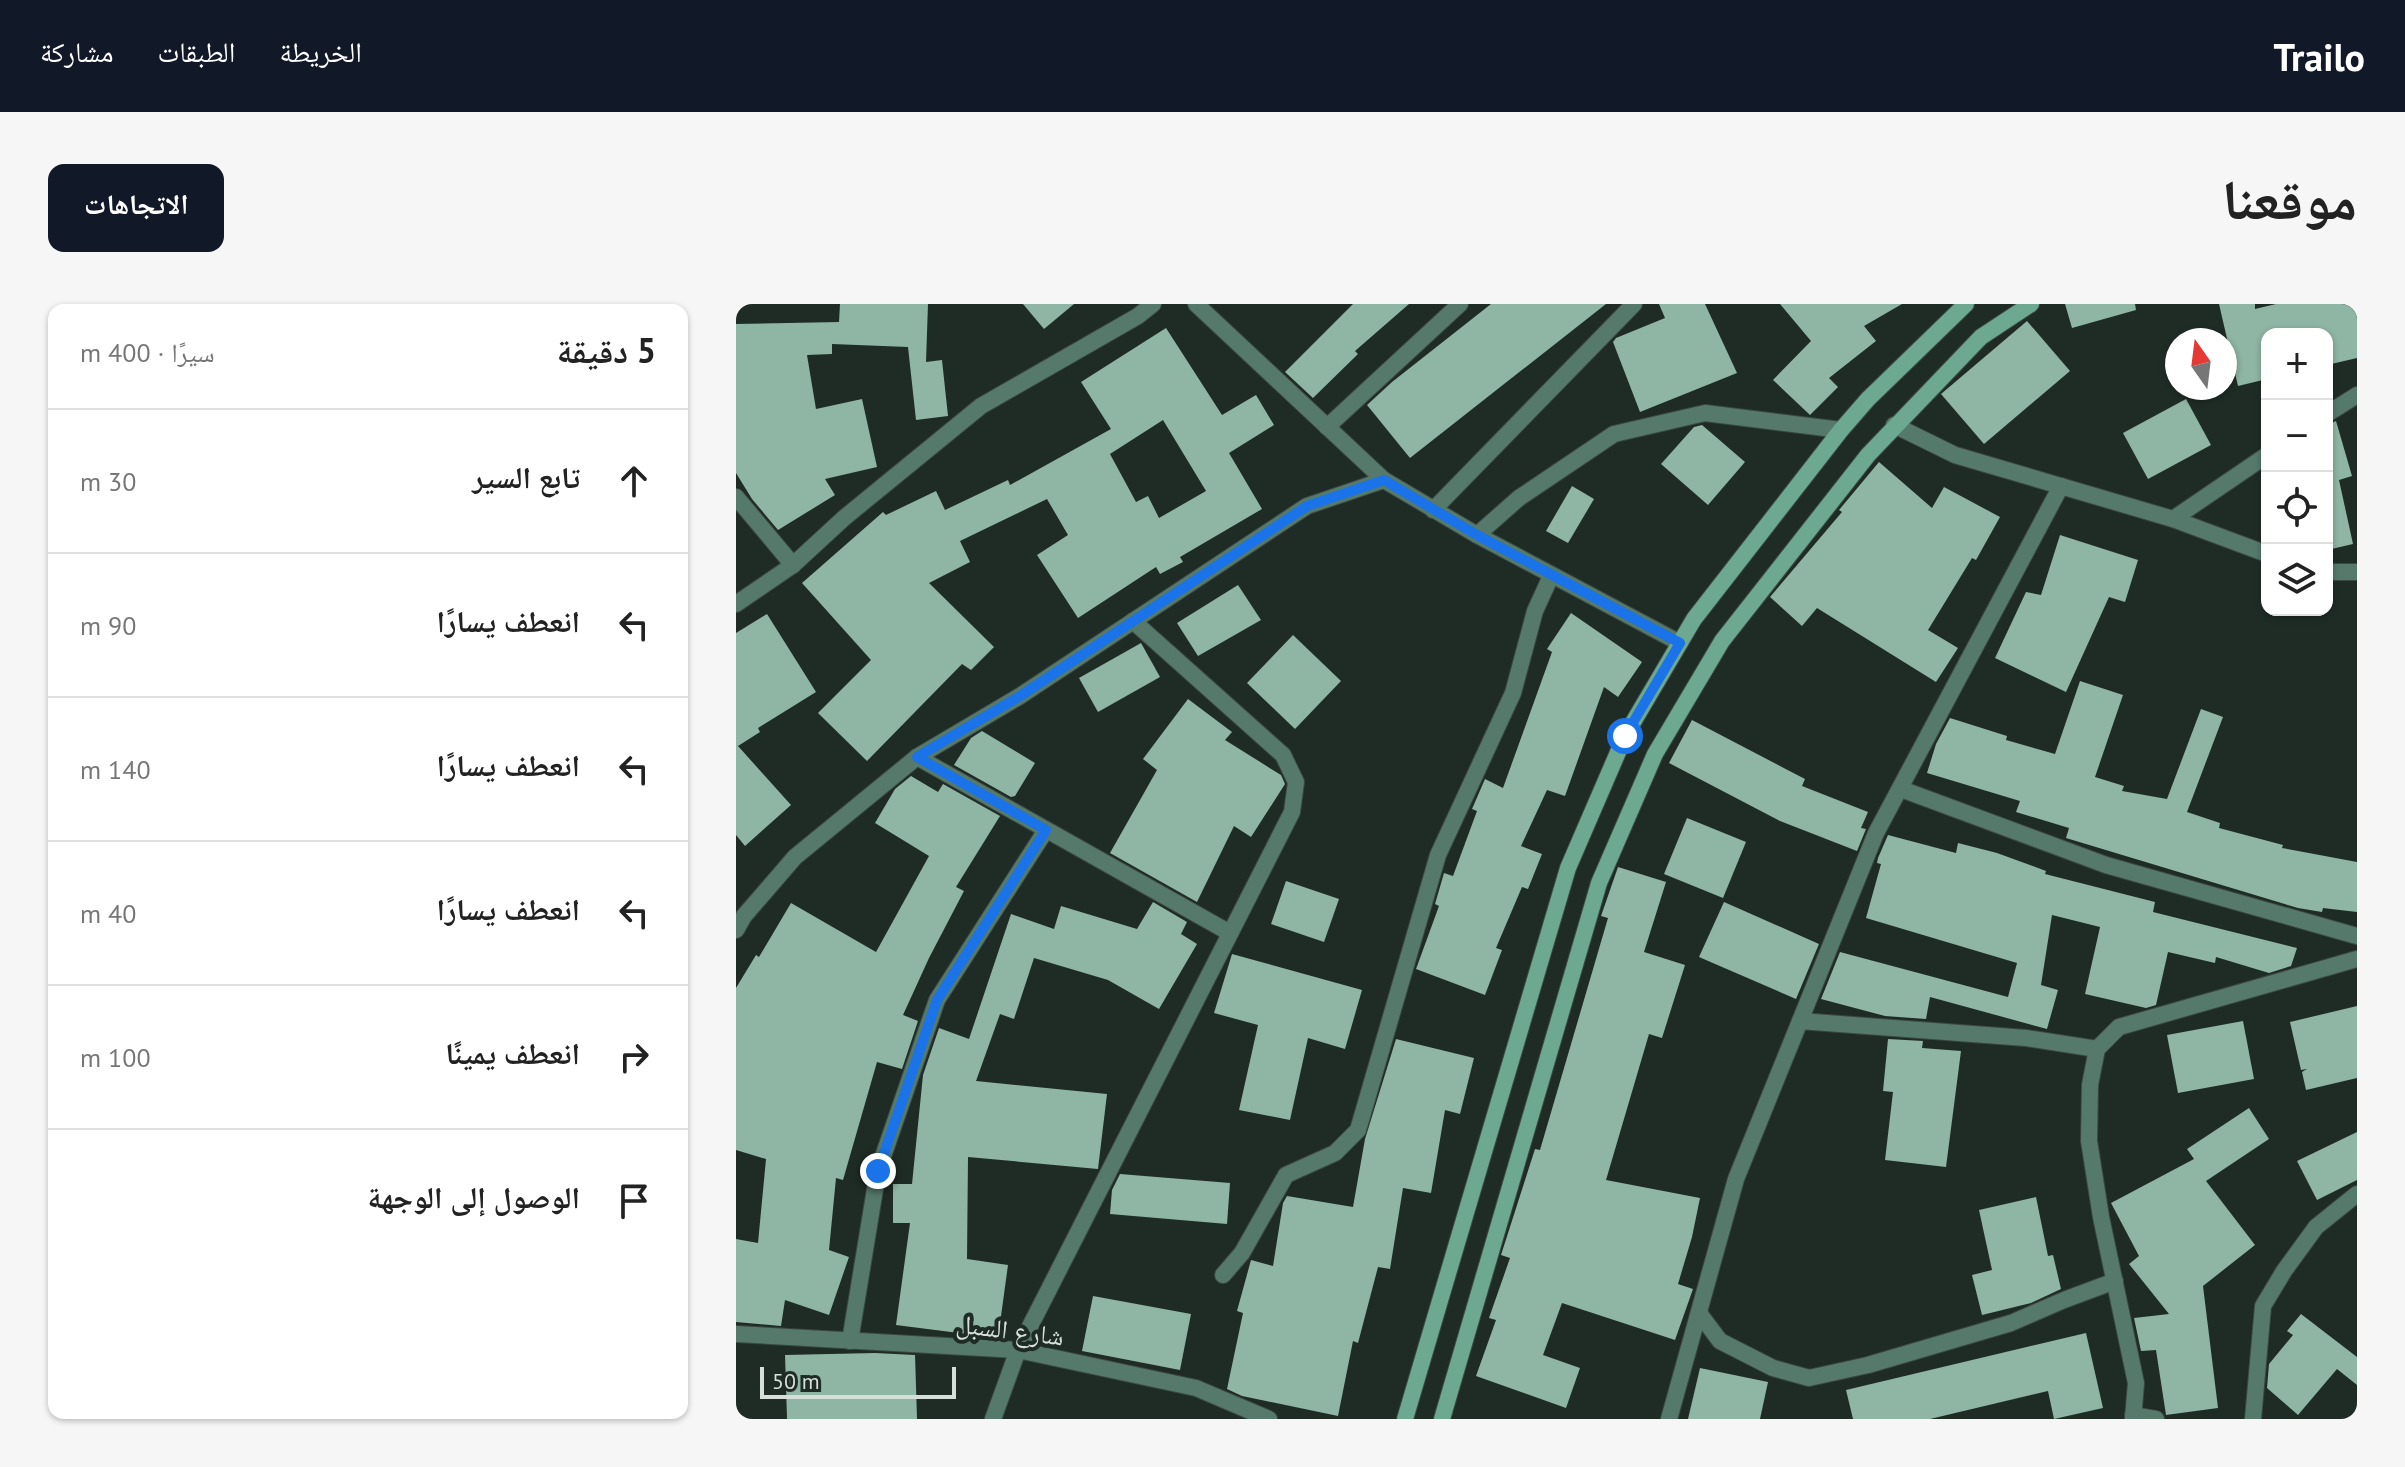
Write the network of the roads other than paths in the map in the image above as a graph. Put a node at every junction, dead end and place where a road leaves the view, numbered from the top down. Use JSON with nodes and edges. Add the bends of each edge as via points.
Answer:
{"nodes":[{"id":1,"x":1153,"y":304,"type":"edge"},
{"id":2,"x":1196,"y":304,"type":"edge"},
{"id":3,"x":1460,"y":304,"type":"edge"},
{"id":4,"x":1634,"y":304,"type":"edge"},
{"id":5,"x":1966,"y":304,"type":"edge"},
{"id":6,"x":2031,"y":304,"type":"edge"},
{"id":7,"x":2357,"y":395,"type":"edge"},
{"id":8,"x":2333,"y":410,"type":"edge"},
{"id":9,"x":1894,"y":425,"type":"junction"},
{"id":10,"x":1327,"y":427,"type":"junction"},
{"id":11,"x":1841,"y":430,"type":"junction"},
{"id":12,"x":2261,"y":459,"type":"edge"},
{"id":13,"x":1384,"y":480,"type":"junction"},
{"id":14,"x":2061,"y":486,"type":"junction"},
{"id":15,"x":736,"y":497,"type":"edge"},
{"id":16,"x":1433,"y":510,"type":"junction"},
{"id":17,"x":2173,"y":519,"type":"junction"},
{"id":18,"x":1477,"y":535,"type":"junction"},
{"id":19,"x":2261,"y":552,"type":"edge"},
{"id":20,"x":793,"y":565,"type":"junction"},
{"id":21,"x":2333,"y":572,"type":"edge"},
{"id":22,"x":2357,"y":572,"type":"edge"},
{"id":23,"x":1551,"y":576,"type":"junction"},
{"id":24,"x":736,"y":604,"type":"edge"},
{"id":25,"x":1133,"y":621,"type":"junction"},
{"id":26,"x":1680,"y":643,"type":"junction"},
{"id":27,"x":917,"y":757,"type":"junction"},
{"id":28,"x":1901,"y":789,"type":"junction"},
{"id":29,"x":1046,"y":830,"type":"junction"},
{"id":30,"x":739,"y":916,"type":"edge"},
{"id":31,"x":1230,"y":933,"type":"junction"},
{"id":32,"x":2357,"y":936,"type":"edge"},
{"id":33,"x":2357,"y":959,"type":"edge"},
{"id":34,"x":1800,"y":1021,"type":"junction"},
{"id":35,"x":2097,"y":1049,"type":"junction"},
{"id":36,"x":2357,"y":1194,"type":"edge"},
{"id":37,"x":1223,"y":1275,"type":"dead end"},
{"id":38,"x":2115,"y":1281,"type":"junction"},
{"id":39,"x":1699,"y":1313,"type":"junction"},
{"id":40,"x":736,"y":1334,"type":"edge"},
{"id":41,"x":850,"y":1341,"type":"junction"},
{"id":42,"x":1018,"y":1350,"type":"junction"},
{"id":43,"x":2133,"y":1417,"type":"edge"},
{"id":44,"x":993,"y":1419,"type":"edge"},
{"id":45,"x":1269,"y":1419,"type":"edge"},
{"id":46,"x":1405,"y":1419,"type":"edge"},
{"id":47,"x":1442,"y":1419,"type":"edge"},
{"id":48,"x":1669,"y":1419,"type":"edge"},
{"id":49,"x":2156,"y":1419,"type":"edge"},
{"id":50,"x":2253,"y":1419,"type":"edge"}],
"edges":[{"from":1,"to":20,"type":"street","via":[[981,406]]},
{"from":2,"to":10,"type":"street"},
{"from":3,"to":10,"type":"street"},
{"from":4,"to":16,"type":"street"},
{"from":5,"to":11,"type":"main road"},
{"from":6,"to":9,"type":"main road","via":[[1981,337]]},
{"from":7,"to":8,"type":"street"},
{"from":9,"to":14,"type":"street","via":[[1955,455]]},
{"from":9,"to":47,"type":"main road","via":[[1722,641],[1655,754],[1599,883]]},
{"from":10,"to":13,"type":"street"},
{"from":11,"to":18,"type":"street","via":[[1705,413],[1614,434],[1519,498]]},
{"from":11,"to":26,"type":"main road"},
{"from":12,"to":17,"type":"street"},
{"from":13,"to":16,"type":"street"},
{"from":13,"to":25,"type":"street","via":[[1307,506]]},
{"from":14,"to":17,"type":"street"},
{"from":14,"to":28,"type":"street"},
{"from":15,"to":20,"type":"street"},
{"from":16,"to":18,"type":"street"},
{"from":17,"to":19,"type":"street"},
{"from":18,"to":23,"type":"street"},
{"from":20,"to":24,"type":"street"},
{"from":21,"to":22,"type":"street"},
{"from":23,"to":26,"type":"street"},
{"from":23,"to":37,"type":"street","via":[[1535,611],[1513,693],[1438,855],[1358,1130],[1335,1153],[1286,1175],[1242,1253]]},
{"from":25,"to":27,"type":"street"},
{"from":25,"to":31,"type":"street","via":[[1283,755],[1296,782],[1292,812]]},
{"from":26,"to":46,"type":"main road","via":[[1625,736],[1568,868]]},
{"from":27,"to":29,"type":"street"},
{"from":27,"to":30,"type":"street","via":[[795,857]]},
{"from":28,"to":32,"type":"street","via":[[2106,865]]},
{"from":28,"to":34,"type":"street","via":[[1876,833]]},
{"from":29,"to":31,"type":"street"},
{"from":29,"to":41,"type":"street","via":[[937,1000],[878,1171]]},
{"from":31,"to":42,"type":"street"},
{"from":33,"to":35,"type":"street","via":[[2119,1027]]},
{"from":34,"to":35,"type":"street","via":[[2026,1038]]},
{"from":34,"to":39,"type":"street","via":[[1736,1179]]},
{"from":35,"to":38,"type":"street","via":[[2089,1141]]},
{"from":36,"to":50,"type":"street","via":[[2316,1227],[2263,1306]]},
{"from":38,"to":39,"type":"street","via":[[2011,1323],[1809,1378],[1773,1368],[1720,1341]]},
{"from":38,"to":43,"type":"street","via":[[2136,1383]]},
{"from":39,"to":48,"type":"street"},
{"from":40,"to":41,"type":"street","name":"شارع السبل"},
{"from":41,"to":42,"type":"street","name":"شارع السبل"},
{"from":42,"to":44,"type":"street"},
{"from":42,"to":45,"type":"street","name":"شارع السبل","via":[[1196,1388]]},
{"from":43,"to":49,"type":"street"}]}
